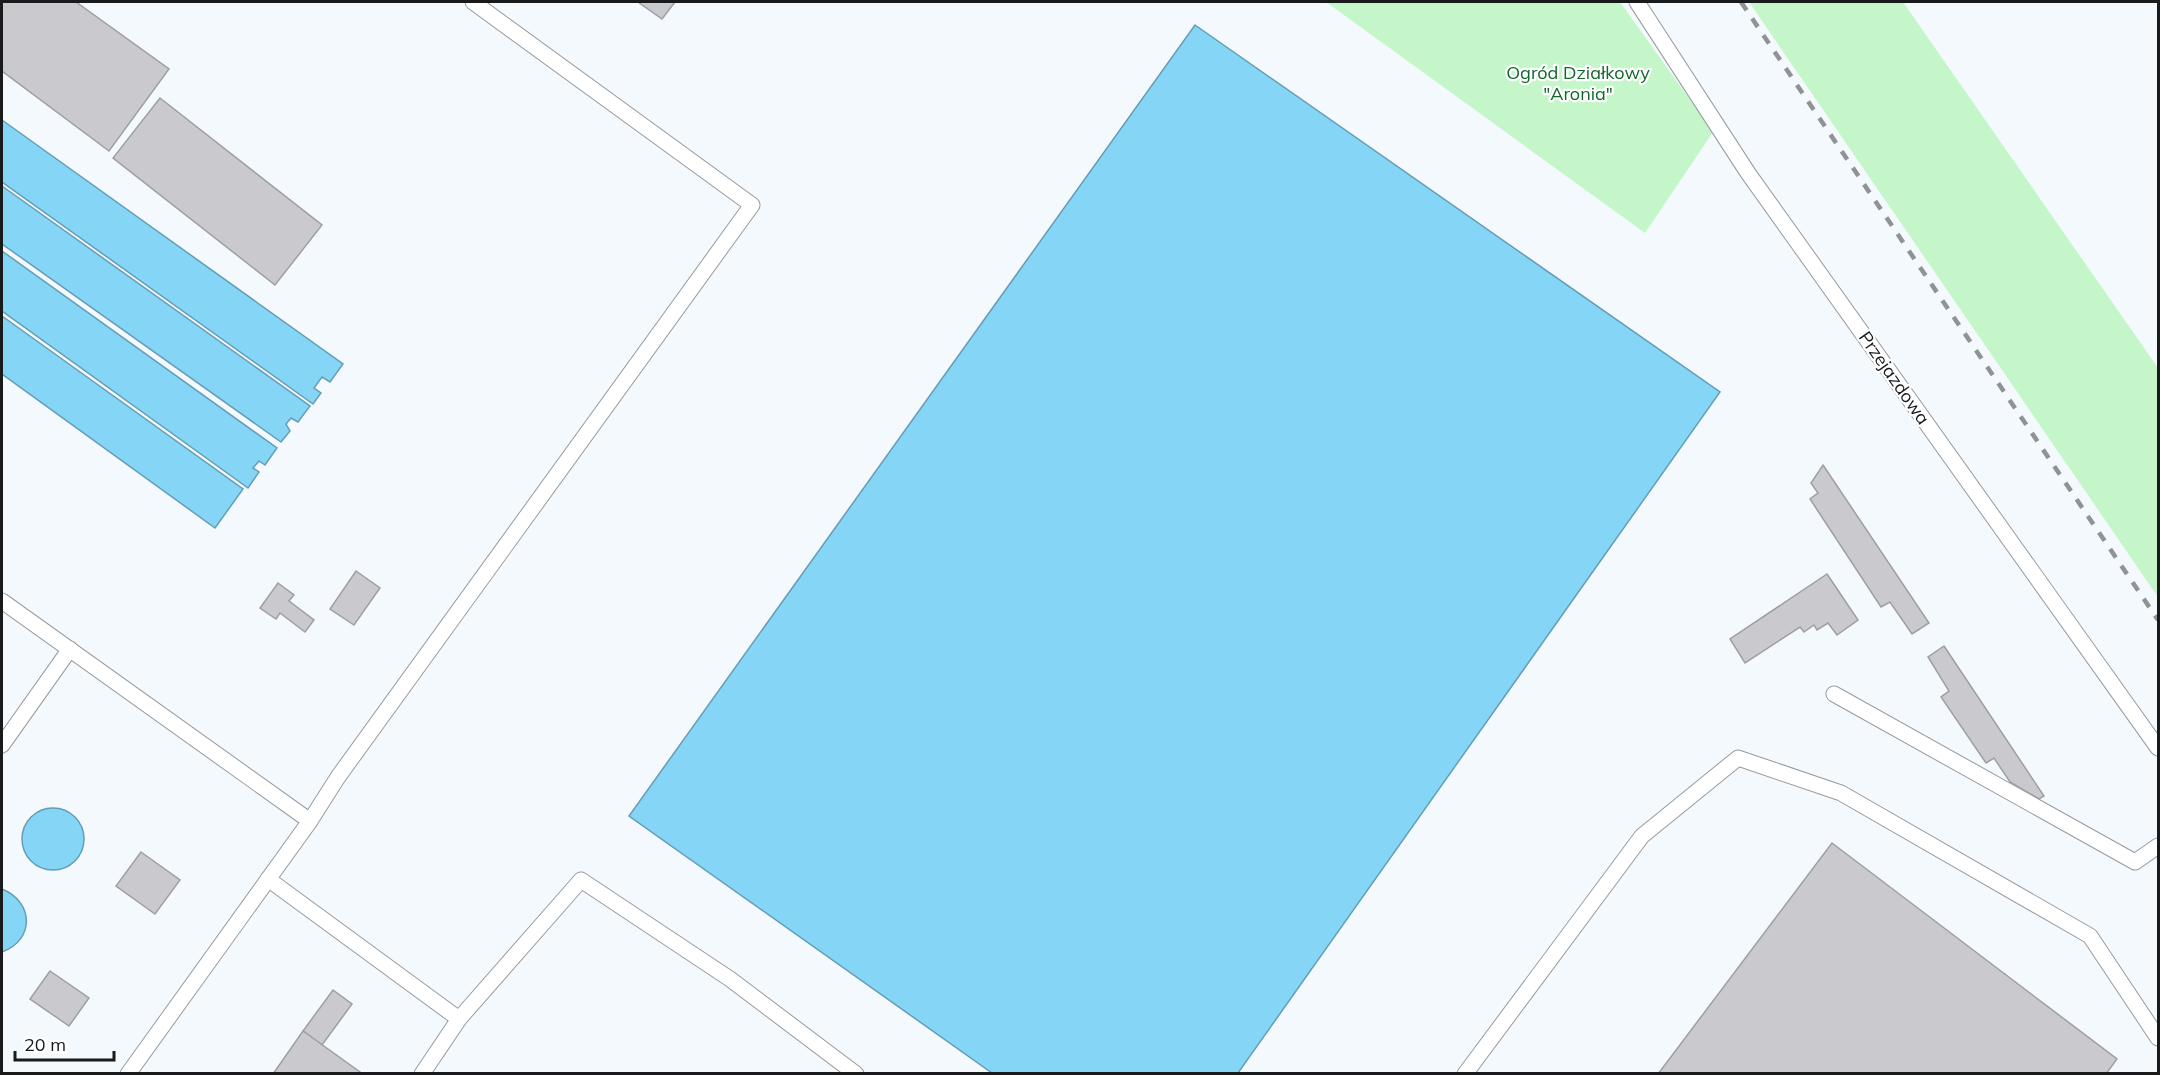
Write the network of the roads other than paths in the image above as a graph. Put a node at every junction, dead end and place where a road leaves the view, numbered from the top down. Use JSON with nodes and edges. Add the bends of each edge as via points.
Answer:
{"nodes":[{"id":1,"x":473,"y":2,"type":"edge"},
{"id":2,"x":1637,"y":2,"type":"edge"},
{"id":3,"x":2,"y":601,"type":"edge"},
{"id":4,"x":70,"y":650,"type":"junction"},
{"id":5,"x":1834,"y":694,"type":"dead end"},
{"id":6,"x":2,"y":745,"type":"edge"},
{"id":7,"x":2158,"y":748,"type":"edge"},
{"id":8,"x":310,"y":821,"type":"junction"},
{"id":9,"x":2158,"y":846,"type":"edge"},
{"id":10,"x":268,"y":879,"type":"junction"},
{"id":11,"x":459,"y":1019,"type":"junction"},
{"id":12,"x":2158,"y":1038,"type":"edge"},
{"id":13,"x":128,"y":1074,"type":"edge"},
{"id":14,"x":422,"y":1074,"type":"edge"},
{"id":15,"x":856,"y":1074,"type":"edge"},
{"id":16,"x":1466,"y":1074,"type":"edge"}],
"edges":[{"from":1,"to":8,"type":"lane","via":[[752,205],[345,767]]},
{"from":2,"to":7,"type":"lane","name":"Przejazdowa","via":[[1748,173]]},
{"from":3,"to":4,"type":"lane"},
{"from":4,"to":6,"type":"lane"},
{"from":4,"to":8,"type":"lane"},
{"from":5,"to":9,"type":"lane","via":[[2134,862]]},
{"from":8,"to":10,"type":"lane"},
{"from":10,"to":11,"type":"lane"},
{"from":10,"to":13,"type":"lane"},
{"from":11,"to":14,"type":"lane"},
{"from":11,"to":15,"type":"lane","via":[[581,880],[730,979]]},
{"from":12,"to":16,"type":"lane","via":[[2090,936],[1840,793],[1738,758],[1642,836]]}]}
